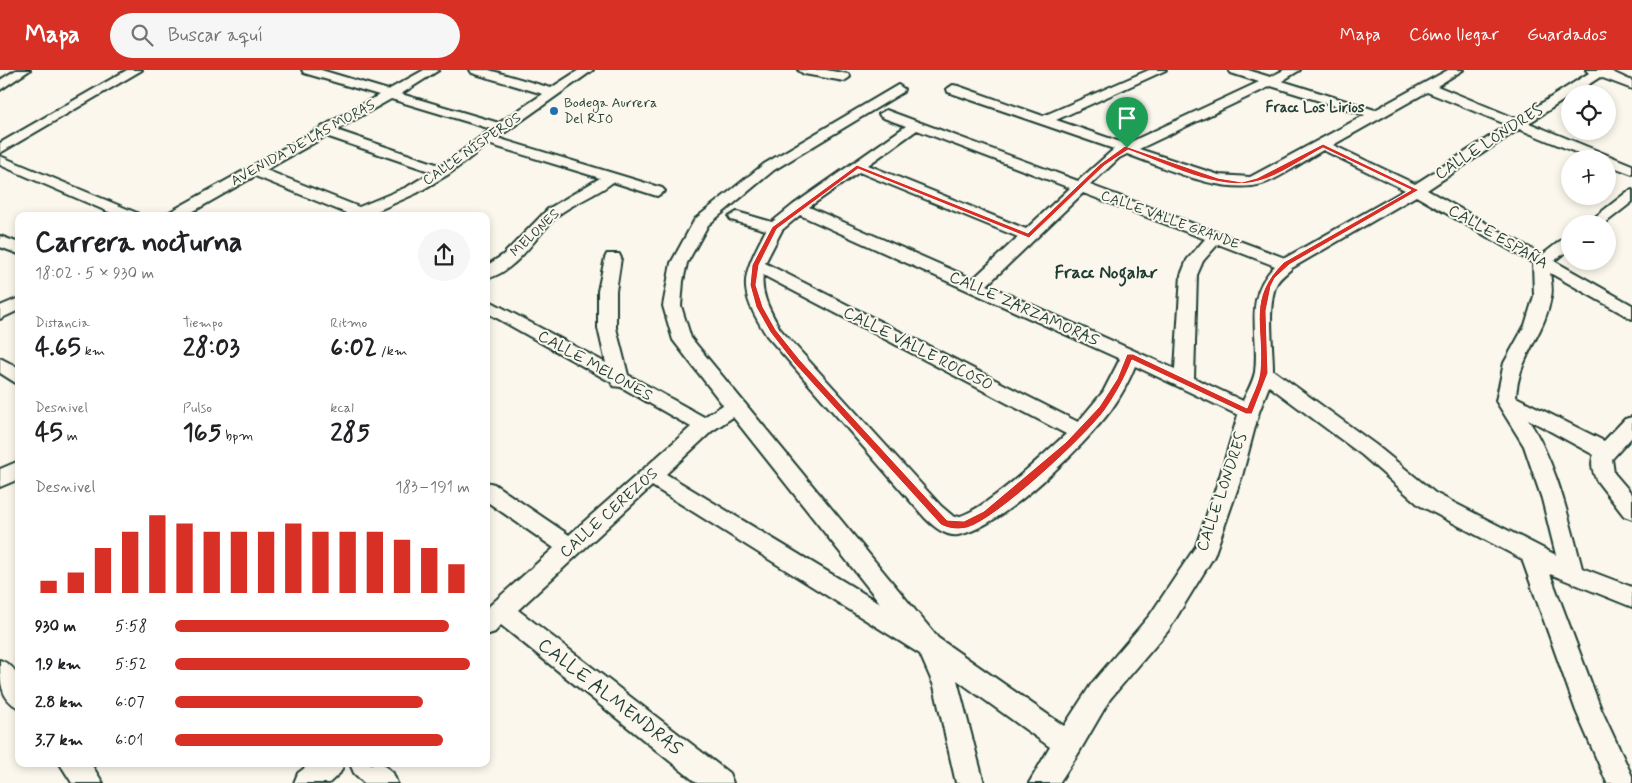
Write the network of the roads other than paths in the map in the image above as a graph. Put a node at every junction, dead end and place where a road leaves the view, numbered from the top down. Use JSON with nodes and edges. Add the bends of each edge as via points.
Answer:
{"nodes":[{"id":1,"x":24,"y":70,"type":"edge"},
{"id":2,"x":136,"y":70,"type":"edge"},
{"id":3,"x":308,"y":70,"type":"edge"},
{"id":4,"x":433,"y":70,"type":"edge"},
{"id":5,"x":476,"y":70,"type":"edge"},
{"id":6,"x":587,"y":70,"type":"edge"},
{"id":7,"x":804,"y":70,"type":"edge"},
{"id":8,"x":1160,"y":70,"type":"edge"},
{"id":9,"x":1235,"y":70,"type":"edge"},
{"id":10,"x":1294,"y":70,"type":"edge"},
{"id":11,"x":1456,"y":70,"type":"edge"},
{"id":12,"x":1597,"y":71,"type":"edge"},
{"id":13,"x":844,"y":77,"type":"dead end"},
{"id":14,"x":1272,"y":81,"type":"junction"},
{"id":15,"x":1632,"y":85,"type":"edge"},
{"id":16,"x":0,"y":86,"type":"edge"},
{"id":17,"x":1427,"y":87,"type":"junction"},
{"id":18,"x":898,"y":89,"type":"dead end"},
{"id":19,"x":953,"y":89,"type":"dead end"},
{"id":20,"x":554,"y":92,"type":"junction"},
{"id":21,"x":390,"y":94,"type":"junction"},
{"id":22,"x":886,"y":114,"type":"dead end"},
{"id":23,"x":1378,"y":115,"type":"junction"},
{"id":24,"x":1044,"y":120,"type":"junction"},
{"id":25,"x":1518,"y":122,"type":"junction"},
{"id":26,"x":916,"y":125,"type":"junction"},
{"id":27,"x":501,"y":128,"type":"junction"},
{"id":28,"x":324,"y":131,"type":"junction"},
{"id":29,"x":486,"y":139,"type":"junction"},
{"id":30,"x":1323,"y":145,"type":"junction"},
{"id":31,"x":1127,"y":148,"type":"junction"},
{"id":32,"x":0,"y":149,"type":"edge"},
{"id":33,"x":1585,"y":150,"type":"edge"},
{"id":34,"x":0,"y":160,"type":"edge"},
{"id":35,"x":1616,"y":163,"type":"edge"},
{"id":36,"x":857,"y":166,"type":"junction"},
{"id":37,"x":1632,"y":170,"type":"edge"},
{"id":38,"x":254,"y":171,"type":"junction"},
{"id":39,"x":444,"y":171,"type":"junction"},
{"id":40,"x":611,"y":177,"type":"junction"},
{"id":41,"x":1082,"y":187,"type":"junction"},
{"id":42,"x":1416,"y":190,"type":"junction"},
{"id":43,"x":657,"y":191,"type":"dead end"},
{"id":44,"x":1632,"y":196,"type":"edge"},
{"id":45,"x":798,"y":208,"type":"junction"},
{"id":46,"x":122,"y":212,"type":"edge"},
{"id":47,"x":181,"y":212,"type":"edge"},
{"id":48,"x":350,"y":212,"type":"edge"},
{"id":49,"x":360,"y":212,"type":"edge"},
{"id":50,"x":1606,"y":215,"type":"edge"},
{"id":51,"x":737,"y":217,"type":"dead end"},
{"id":52,"x":775,"y":228,"type":"junction"},
{"id":53,"x":1029,"y":236,"type":"junction"},
{"id":54,"x":1216,"y":237,"type":"junction"},
{"id":55,"x":0,"y":241,"type":"edge"},
{"id":56,"x":15,"y":247,"type":"edge"},
{"id":57,"x":1561,"y":248,"type":"edge"},
{"id":58,"x":613,"y":258,"type":"dead end"},
{"id":59,"x":1541,"y":262,"type":"junction"},
{"id":60,"x":1286,"y":264,"type":"junction"},
{"id":61,"x":756,"y":265,"type":"junction"},
{"id":62,"x":490,"y":271,"type":"edge"},
{"id":63,"x":975,"y":287,"type":"junction"},
{"id":64,"x":15,"y":305,"type":"edge"},
{"id":65,"x":490,"y":306,"type":"edge"},
{"id":66,"x":0,"y":313,"type":"edge"},
{"id":67,"x":1632,"y":313,"type":"edge"},
{"id":68,"x":1130,"y":356,"type":"junction"},
{"id":69,"x":0,"y":364,"type":"edge"},
{"id":70,"x":1264,"y":373,"type":"junction"},
{"id":71,"x":15,"y":375,"type":"edge"},
{"id":72,"x":620,"y":380,"type":"junction"},
{"id":73,"x":1184,"y":381,"type":"junction"},
{"id":74,"x":1506,"y":401,"type":"junction"},
{"id":75,"x":736,"y":406,"type":"junction"},
{"id":76,"x":1249,"y":412,"type":"junction"},
{"id":77,"x":1632,"y":424,"type":"edge"},
{"id":78,"x":705,"y":426,"type":"junction"},
{"id":79,"x":1080,"y":432,"type":"junction"},
{"id":80,"x":1606,"y":452,"type":"junction"},
{"id":81,"x":15,"y":471,"type":"edge"},
{"id":82,"x":651,"y":475,"type":"junction"},
{"id":83,"x":0,"y":479,"type":"edge"},
{"id":84,"x":490,"y":493,"type":"edge"},
{"id":85,"x":1632,"y":510,"type":"edge"},
{"id":86,"x":571,"y":548,"type":"junction"},
{"id":87,"x":1532,"y":553,"type":"junction"},
{"id":88,"x":1572,"y":574,"type":"junction"},
{"id":89,"x":1632,"y":597,"type":"edge"},
{"id":90,"x":494,"y":618,"type":"edge"},
{"id":91,"x":929,"y":646,"type":"junction"},
{"id":92,"x":1069,"y":745,"type":"junction"},
{"id":93,"x":76,"y":767,"type":"edge"},
{"id":94,"x":327,"y":767,"type":"edge"},
{"id":95,"x":367,"y":767,"type":"edge"},
{"id":96,"x":89,"y":783,"type":"edge"},
{"id":97,"x":308,"y":783,"type":"edge"},
{"id":98,"x":383,"y":783,"type":"edge"},
{"id":99,"x":719,"y":783,"type":"edge"},
{"id":100,"x":970,"y":783,"type":"edge"},
{"id":101,"x":1043,"y":783,"type":"edge"},
{"id":102,"x":1621,"y":783,"type":"edge"}],
"edges":[{"from":1,"to":16,"type":"street"},
{"from":2,"to":32,"type":"street"},
{"from":3,"to":21,"type":"street"},
{"from":4,"to":21,"type":"street","name":"AVENIDA DE LAS MORAS"},
{"from":5,"to":20,"type":"street"},
{"from":6,"to":20,"type":"street","name":"CALLE NÍSPEROS"},
{"from":7,"to":13,"type":"street"},
{"from":8,"to":24,"type":"street"},
{"from":9,"to":14,"type":"street"},
{"from":10,"to":14,"type":"street"},
{"from":11,"to":17,"type":"street"},
{"from":12,"to":15,"type":"street"},
{"from":12,"to":25,"type":"street","name":"CALLE LONDRES"},
{"from":14,"to":23,"type":"street"},
{"from":14,"to":31,"type":"street"},
{"from":17,"to":23,"type":"street"},
{"from":17,"to":25,"type":"street"},
{"from":18,"to":75,"type":"street","via":[[769,167],[701,222],[690,239],[679,263],[672,306],[682,340]]},
{"from":19,"to":24,"type":"street"},
{"from":20,"to":27,"type":"street","name":"CALLE NÍSPEROS"},
{"from":21,"to":27,"type":"street"},
{"from":21,"to":28,"type":"street","name":"AVENIDA DE LAS MORAS"},
{"from":22,"to":26,"type":"street","name":"CALLE VALLE GRANDE"},
{"from":23,"to":30,"type":"street"},
{"from":24,"to":31,"type":"street"},
{"from":25,"to":33,"type":"street"},
{"from":25,"to":42,"type":"street","name":"CALLE LONDRES"},
{"from":26,"to":36,"type":"street"},
{"from":26,"to":41,"type":"street","name":"CALLE VALLE GRANDE"},
{"from":27,"to":29,"type":"street","name":"CALLE NÍSPEROS"},
{"from":28,"to":38,"type":"street","name":"AVENIDA DE LAS MORAS"},
{"from":28,"to":39,"type":"street"},
{"from":29,"to":39,"type":"street","name":"CALLE NÍSPEROS"},
{"from":29,"to":40,"type":"street"},
{"from":30,"to":31,"type":"street","via":[[1259,180],[1242,183],[1217,180]]},
{"from":30,"to":42,"type":"street","name":"CALLE ESPAÑA"},
{"from":31,"to":41,"type":"street","via":[[1114,155]]},
{"from":34,"to":46,"type":"street"},
{"from":35,"to":37,"type":"street"},
{"from":36,"to":45,"type":"street"},
{"from":36,"to":53,"type":"street"},
{"from":38,"to":47,"type":"street","name":"AVENIDA DE LAS MORAS"},
{"from":38,"to":48,"type":"street"},
{"from":39,"to":49,"type":"street","name":"CALLE NÍSPEROS","via":[[412,190]]},
{"from":40,"to":43,"type":"street"},
{"from":40,"to":62,"type":"street","name":"MELONES","via":[[553,212],[509,259]]},
{"from":41,"to":53,"type":"street"},
{"from":41,"to":54,"type":"street","name":"CALLE VALLE GRANDE"},
{"from":42,"to":59,"type":"street","name":"CALLE ESPAÑA"},
{"from":42,"to":60,"type":"street","name":"CALLE LONDRES"},
{"from":44,"to":50,"type":"street"},
{"from":45,"to":52,"type":"street"},
{"from":45,"to":63,"type":"street","name":"CALLE ZARZAMORAS"},
{"from":51,"to":52,"type":"street"},
{"from":52,"to":61,"type":"street"},
{"from":53,"to":63,"type":"street"},
{"from":54,"to":60,"type":"street","name":"CALLE VALLE GRANDE"},
{"from":54,"to":73,"type":"street","via":[[1195,260],[1190,275]]},
{"from":55,"to":56,"type":"street"},
{"from":57,"to":59,"type":"street"},
{"from":58,"to":72,"type":"street","via":[[607,291],[607,328]]},
{"from":59,"to":67,"type":"street","name":"CALLE ESPAÑA"},
{"from":59,"to":74,"type":"street","via":[[1543,296],[1534,325],[1513,363]]},
{"from":60,"to":70,"type":"street","name":"CALLE LONDRES","via":[[1272,277],[1265,298]]},
{"from":61,"to":79,"type":"street","name":"CALLE VALLE ROCOSO"},
{"from":61,"to":79,"type":"street","via":[[753,285],[773,332],[944,523],[952,526],[966,524],[987,514]]},
{"from":63,"to":68,"type":"street","name":"CALLE ZARZAMORAS"},
{"from":64,"to":66,"type":"street"},
{"from":65,"to":72,"type":"street","name":"CALLE MELONES"},
{"from":68,"to":73,"type":"street","name":"CALLE ZARZAMORAS"},
{"from":68,"to":79,"type":"street","via":[[1121,380]]},
{"from":69,"to":71,"type":"street"},
{"from":70,"to":76,"type":"street","name":"CALLE LONDRES"},
{"from":70,"to":87,"type":"street","via":[[1427,498]]},
{"from":72,"to":78,"type":"street","name":"CALLE MELONES"},
{"from":73,"to":76,"type":"street","name":"CALLE ZARZAMORAS"},
{"from":74,"to":80,"type":"street"},
{"from":74,"to":88,"type":"street","via":[[1534,444],[1553,498]]},
{"from":75,"to":78,"type":"street","name":"CALLE CEREZOS"},
{"from":75,"to":91,"type":"street"},
{"from":76,"to":92,"type":"street","name":"CALLE LONDRES","via":[[1232,476],[1206,549],[1160,622],[1101,691]]},
{"from":77,"to":80,"type":"street"},
{"from":78,"to":82,"type":"street","name":"CALLE CEREZOS"},
{"from":80,"to":85,"type":"street","via":[[1602,458],[1604,475]]},
{"from":81,"to":83,"type":"street"},
{"from":82,"to":86,"type":"street","name":"CALLE CEREZOS"},
{"from":82,"to":91,"type":"street"},
{"from":84,"to":86,"type":"street"},
{"from":86,"to":90,"type":"street","name":"CALLE CEREZOS"},
{"from":87,"to":88,"type":"street"},
{"from":87,"to":102,"type":"street","via":[[1589,711]]},
{"from":88,"to":89,"type":"street"},
{"from":90,"to":99,"type":"street","name":"CALLE ALMENDRAS"},
{"from":91,"to":92,"type":"street"},
{"from":91,"to":100,"type":"street","via":[[947,686]]},
{"from":92,"to":101,"type":"street","name":"CALLE LONDRES"},
{"from":93,"to":96,"type":"street"},
{"from":94,"to":97,"type":"street"},
{"from":95,"to":98,"type":"street"}]}
